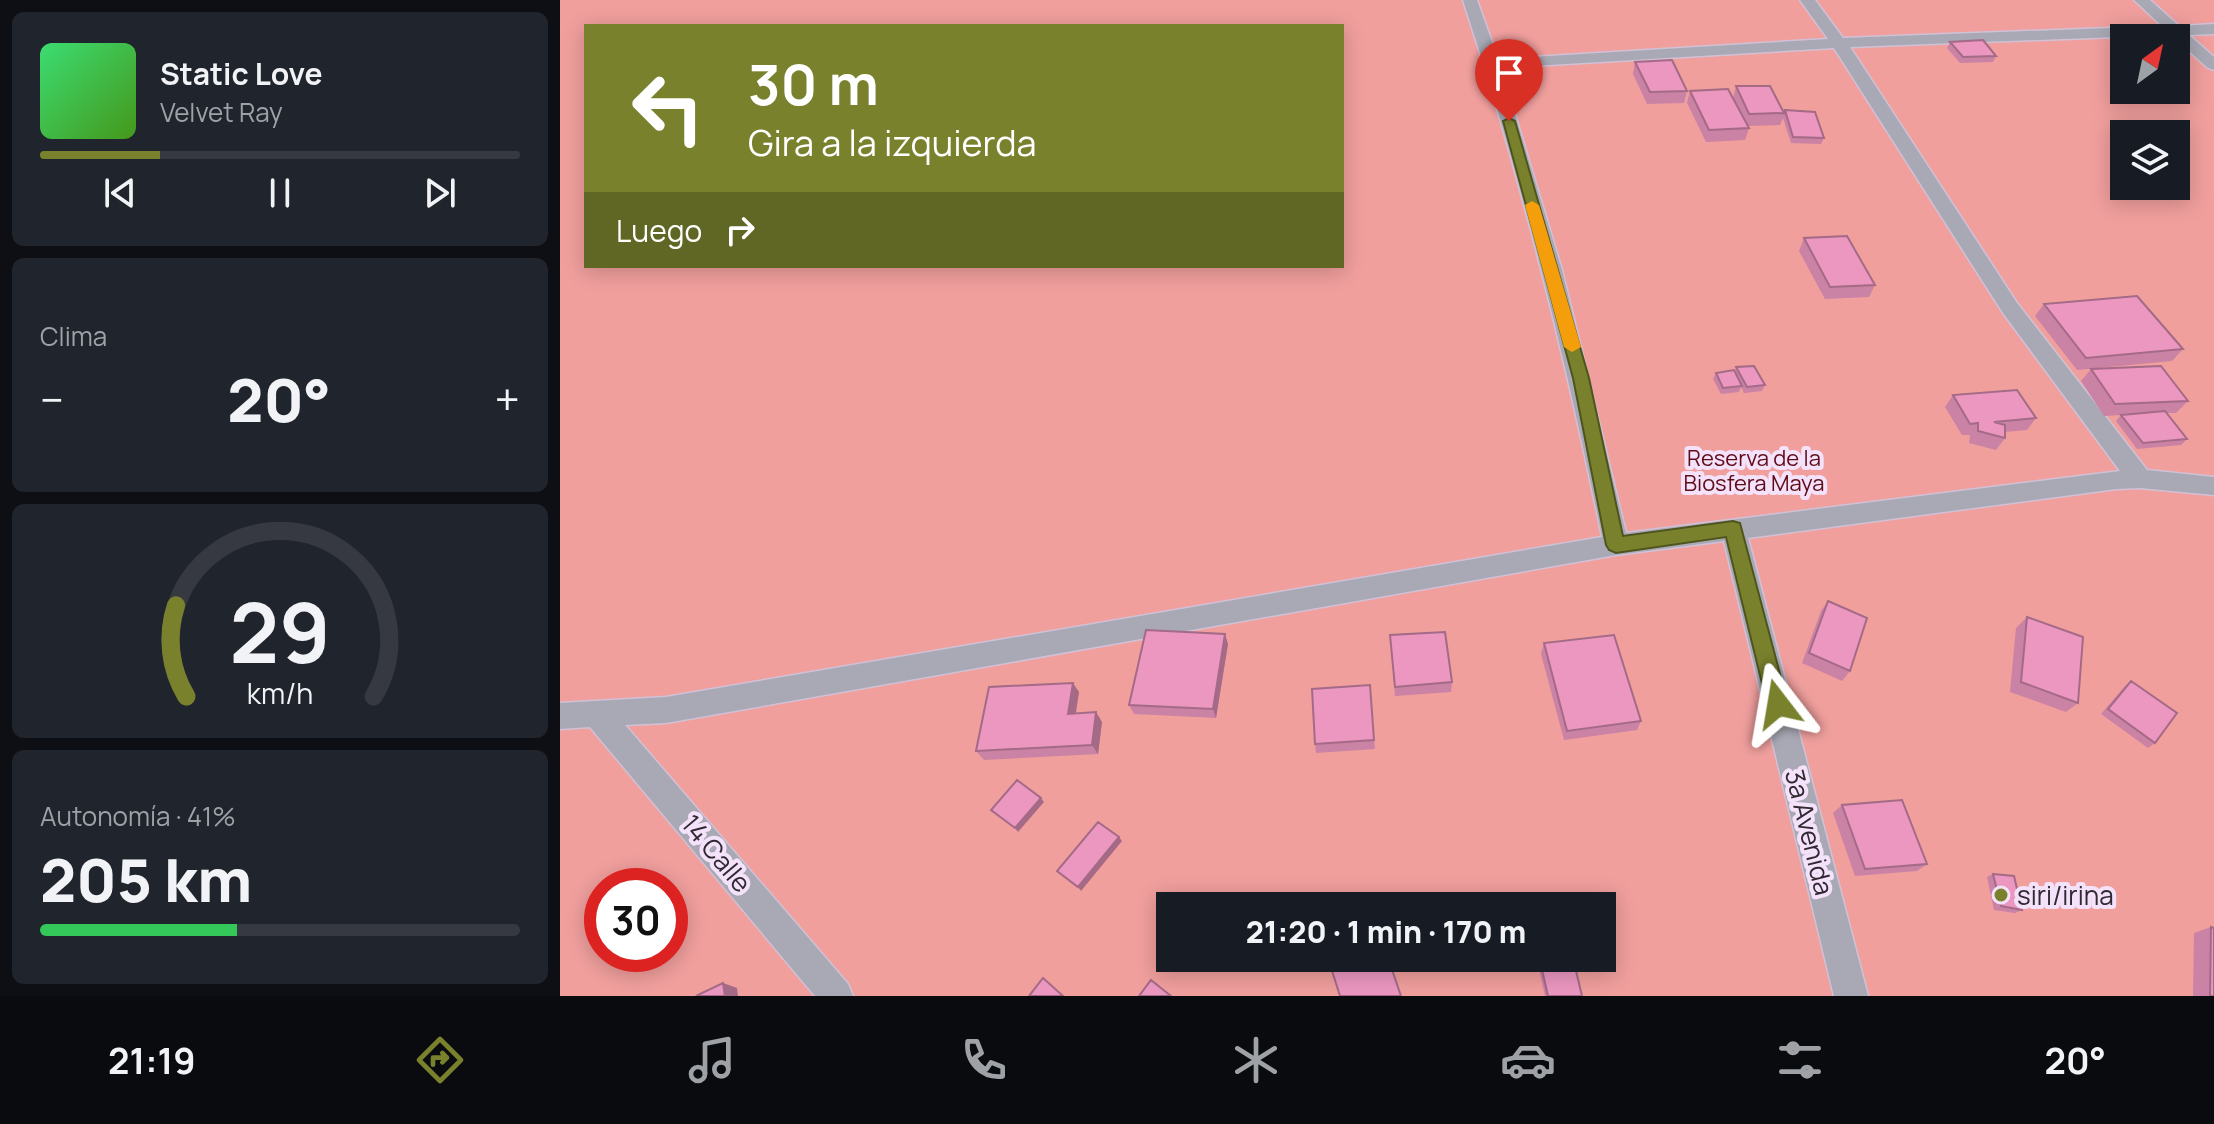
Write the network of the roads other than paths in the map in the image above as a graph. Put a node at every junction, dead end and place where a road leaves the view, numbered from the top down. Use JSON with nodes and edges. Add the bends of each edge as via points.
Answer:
{"nodes":[{"id":1,"x":1470,"y":0,"type":"edge"},
{"id":2,"x":1807,"y":0,"type":"edge"},
{"id":3,"x":2141,"y":0,"type":"edge"},
{"id":4,"x":2168,"y":24,"type":"edge"},
{"id":5,"x":2214,"y":29,"type":"edge"},
{"id":6,"x":2190,"y":30,"type":"edge"},
{"id":7,"x":2110,"y":33,"type":"edge"},
{"id":8,"x":1839,"y":43,"type":"junction"},
{"id":9,"x":2190,"y":44,"type":"edge"},
{"id":10,"x":1493,"y":64,"type":"junction"},
{"id":11,"x":2214,"y":65,"type":"edge"},
{"id":12,"x":2140,"y":479,"type":"junction"},
{"id":13,"x":2214,"y":486,"type":"edge"},
{"id":14,"x":1733,"y":528,"type":"junction"},
{"id":15,"x":1616,"y":545,"type":"junction"},
{"id":16,"x":595,"y":713,"type":"junction"},
{"id":17,"x":560,"y":716,"type":"edge"},
{"id":18,"x":836,"y":996,"type":"edge"},
{"id":19,"x":1851,"y":996,"type":"edge"}],
"edges":[{"from":1,"to":10,"type":"street"},
{"from":2,"to":8,"type":"street"},
{"from":3,"to":4,"type":"street"},
{"from":5,"to":6,"type":"street"},
{"from":7,"to":8,"type":"street"},
{"from":8,"to":10,"type":"street"},
{"from":8,"to":12,"type":"street","via":[[2010,308]]},
{"from":9,"to":11,"type":"street"},
{"from":10,"to":15,"type":"street","via":[[1581,378]]},
{"from":12,"to":13,"type":"street"},
{"from":12,"to":14,"type":"street"},
{"from":14,"to":15,"type":"street"},
{"from":14,"to":19,"type":"street","name":"3a Avenida"},
{"from":15,"to":16,"type":"street","via":[[666,710]]},
{"from":16,"to":17,"type":"street"},
{"from":16,"to":18,"type":"street","name":"14 Calle"}]}
